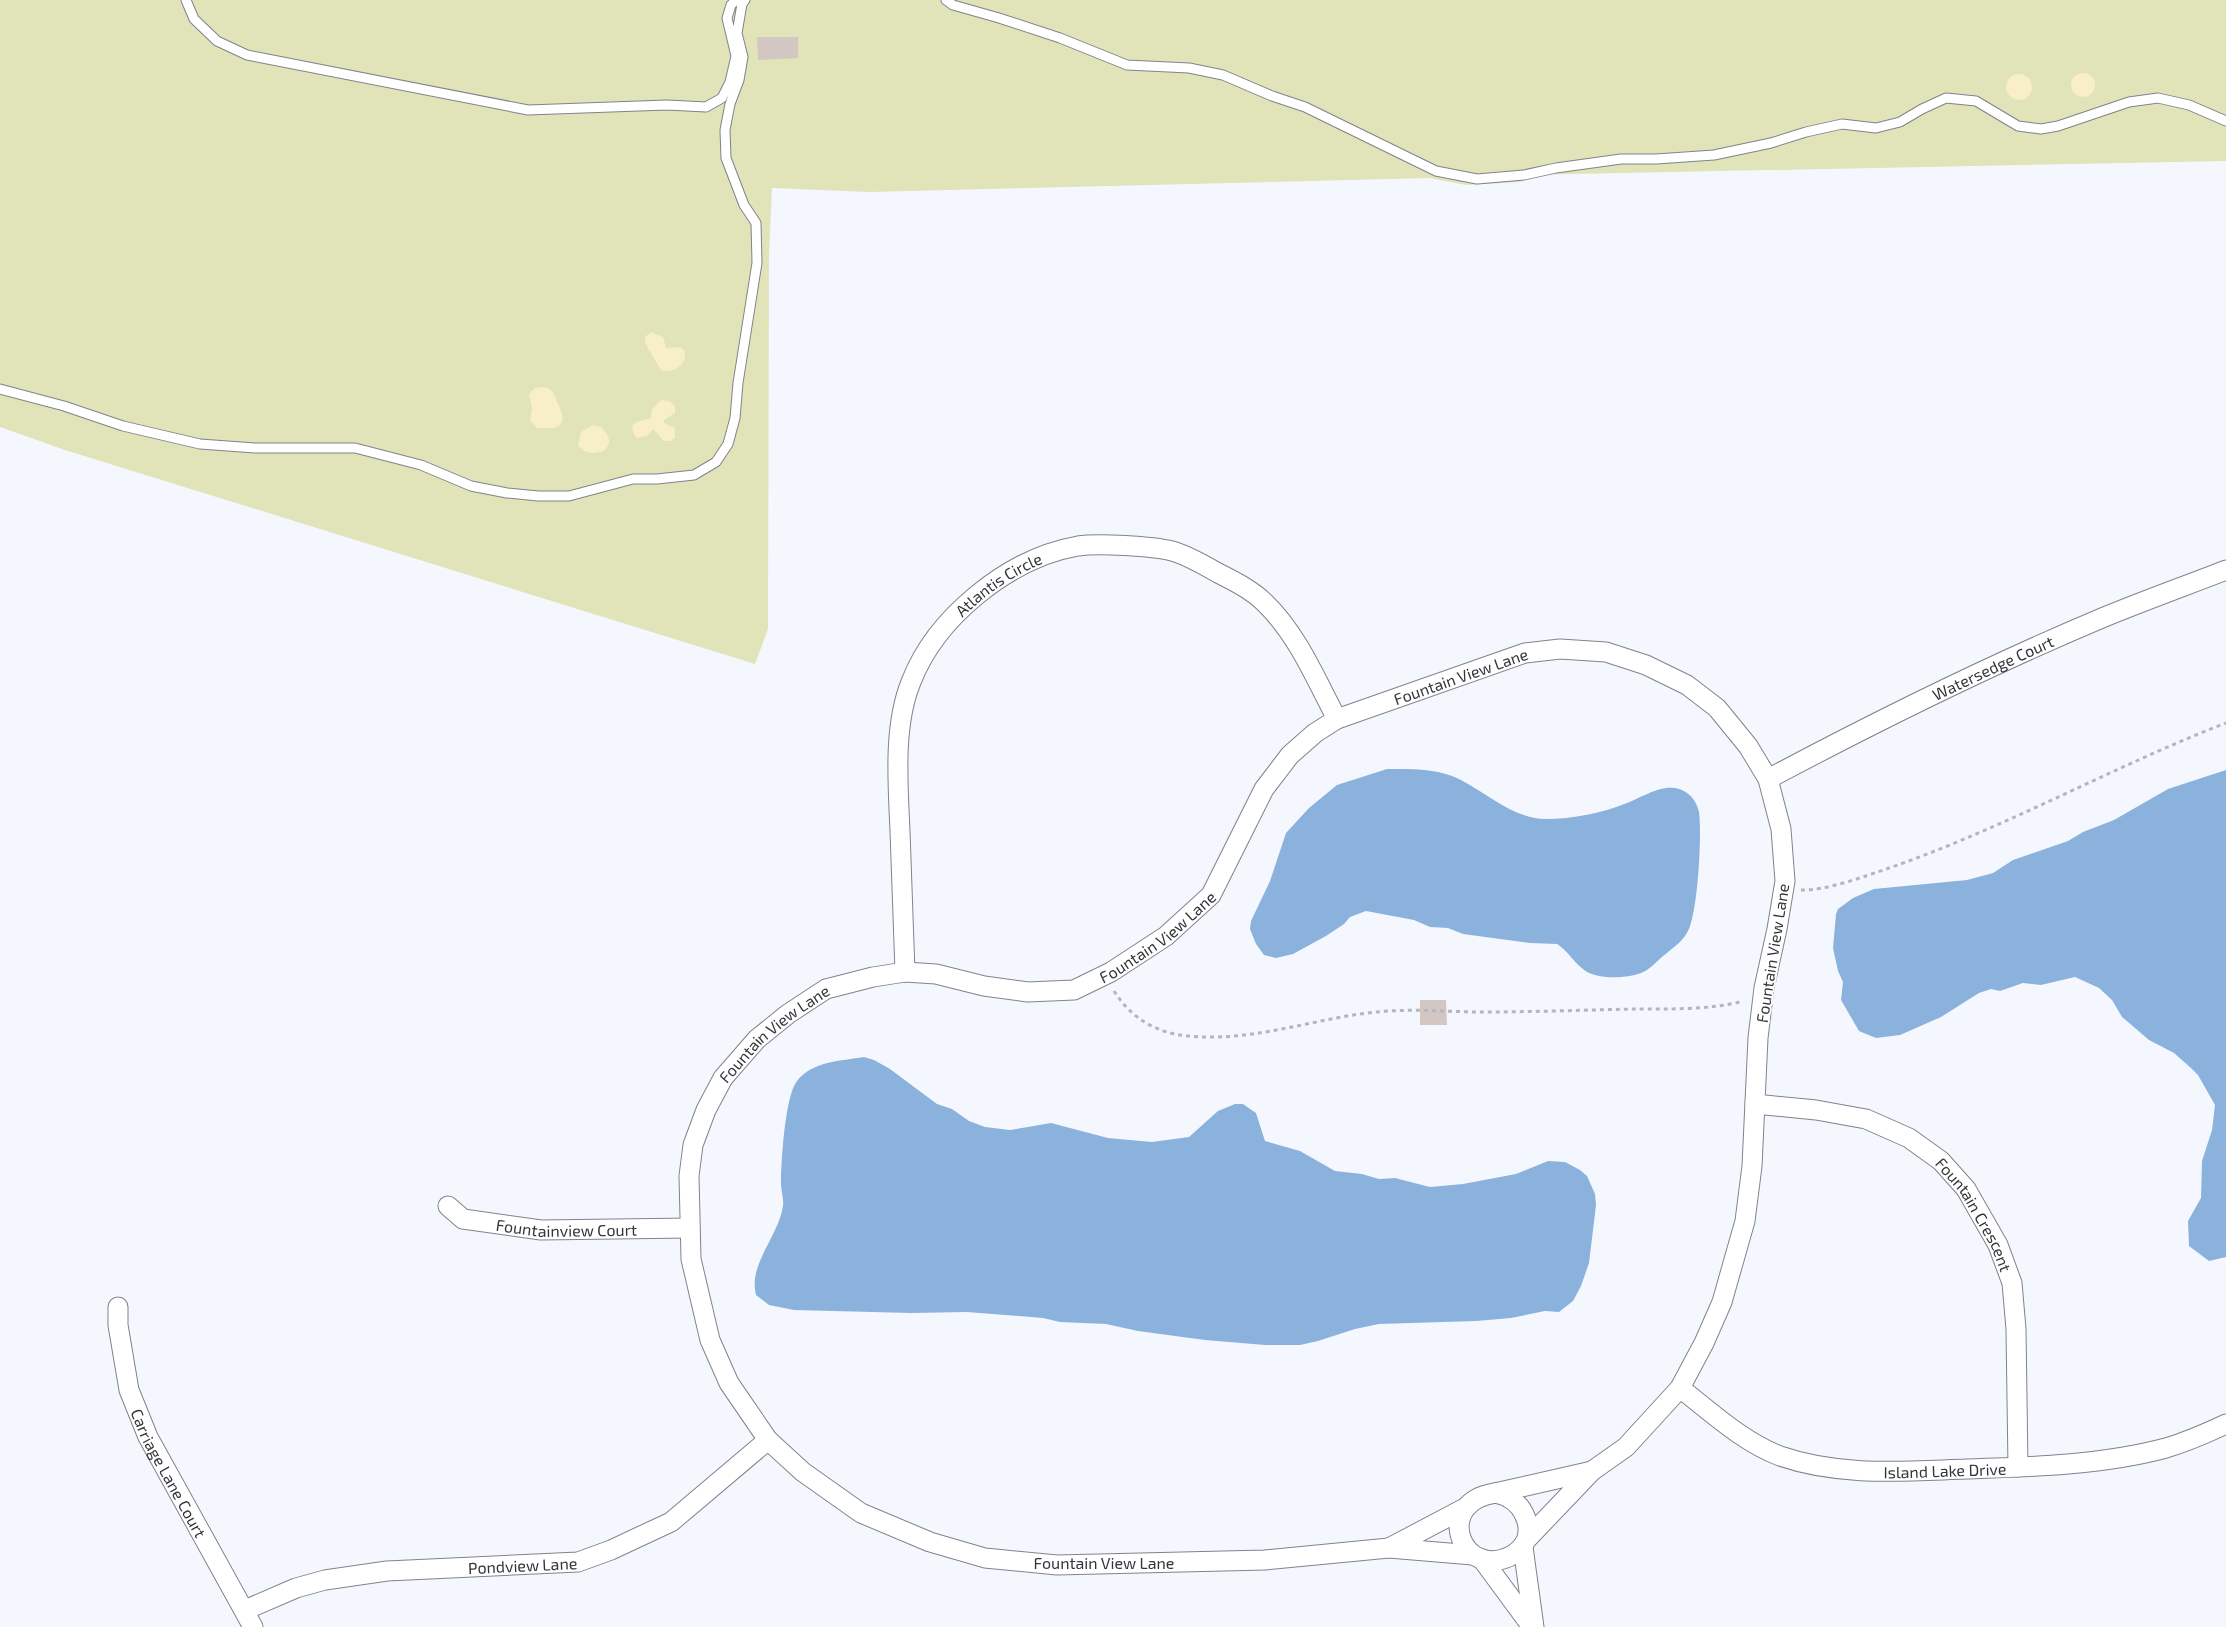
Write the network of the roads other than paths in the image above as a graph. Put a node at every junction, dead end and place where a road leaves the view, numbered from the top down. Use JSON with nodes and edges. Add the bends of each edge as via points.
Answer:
{"nodes":[{"id":1,"x":186,"y":0,"type":"edge"},
{"id":2,"x":736,"y":0,"type":"edge"},
{"id":3,"x":745,"y":0,"type":"edge"},
{"id":4,"x":946,"y":0,"type":"edge"},
{"id":5,"x":2226,"y":121,"type":"edge"},
{"id":6,"x":0,"y":389,"type":"edge"},
{"id":7,"x":2226,"y":570,"type":"edge"},
{"id":8,"x":1337,"y":719,"type":"junction"},
{"id":9,"x":1768,"y":779,"type":"junction"},
{"id":10,"x":905,"y":972,"type":"junction"},
{"id":11,"x":1755,"y":1104,"type":"junction"},
{"id":12,"x":448,"y":1206,"type":"dead end"},
{"id":13,"x":690,"y":1228,"type":"junction"},
{"id":14,"x":118,"y":1307,"type":"dead end"},
{"id":15,"x":1680,"y":1388,"type":"junction"},
{"id":16,"x":2226,"y":1424,"type":"edge"},
{"id":17,"x":768,"y":1440,"type":"junction"},
{"id":18,"x":2018,"y":1467,"type":"junction"},
{"id":19,"x":1592,"y":1471,"type":"junction"},
{"id":20,"x":1495,"y":1493,"type":"junction"},
{"id":21,"x":1463,"y":1508,"type":"junction"},
{"id":22,"x":1525,"y":1542,"type":"junction"},
{"id":23,"x":1389,"y":1548,"type":"junction"},
{"id":24,"x":1477,"y":1557,"type":"junction"},
{"id":25,"x":249,"y":1619,"type":"edge"},
{"id":26,"x":1533,"y":1627,"type":"edge"}],
"edges":[{"from":1,"to":2,"type":"lane","via":[[194,19],[217,41],[247,55],[528,110],[667,105],[706,107],[722,98],[730,82],[736,56],[727,18]]},
{"from":3,"to":6,"type":"lane","via":[[737,33],[743,57],[725,130],[726,158],[744,205],[756,223],[757,263],[735,418],[728,444],[716,462],[694,475],[633,479],[569,496],[507,493],[471,486],[421,465],[355,448],[256,448],[200,444],[123,426]]},
{"from":4,"to":5,"type":"lane","via":[[953,6],[1060,38],[1126,65],[1189,68],[1223,75],[1305,107],[1436,171],[1477,179],[1524,175],[1621,159],[1714,155],[1772,144],[1842,124],[1876,128],[1900,122],[1946,98],[1976,102],[2018,126],[2041,128],[2058,126],[2129,102],[2158,98],[2189,105]]},
{"from":7,"to":9,"type":"street","name":"Watersedge Court","via":[[1991,667]]},
{"from":8,"to":9,"type":"street","name":"Fountain View Lane","via":[[1525,653],[1560,649],[1606,652],[1646,665],[1687,685],[1717,708],[1748,746]]},
{"from":8,"to":10,"type":"street","name":"Fountain View Lane","via":[[1290,755],[1264,789],[1210,895],[1166,936],[1104,976],[1074,990],[1028,992],[984,986],[936,974]]},
{"from":8,"to":10,"type":"street","name":"Atlantis Circle","via":[[1299,648],[1284,624],[1264,602],[1239,584],[1172,551],[1128,546],[1078,546],[1035,560],[998,579],[957,612],[932,642],[910,682],[899,730],[898,770]]},
{"from":9,"to":11,"type":"street","name":"Fountain View Lane","via":[[1781,829],[1783,889],[1763,996]]},
{"from":10,"to":13,"type":"street","name":"Fountain View Lane","via":[[826,989],[757,1039],[723,1078],[693,1145],[689,1176]]},
{"from":11,"to":15,"type":"street","name":"Fountain View Lane","via":[[1745,1221],[1733,1268],[1722,1302]]},
{"from":11,"to":18,"type":"street","name":"Fountain Crescent","via":[[1866,1119],[1908,1138],[1941,1161],[1966,1189],[1998,1245],[2012,1283]]},
{"from":12,"to":13,"type":"street","name":"Fountainview Court","via":[[463,1219],[541,1230]]},
{"from":13,"to":17,"type":"street","name":"Fountain View Lane","via":[[691,1259],[710,1340],[730,1383]]},
{"from":14,"to":25,"type":"street","name":"Carriage Lane Court","via":[[129,1390],[148,1437]]},
{"from":15,"to":18,"type":"street","name":"Island Lake Drive","via":[[1736,1432],[1779,1455],[1817,1466],[1890,1472]]},
{"from":15,"to":19,"type":"street","name":"Fountain View Lane","via":[[1626,1447]]},
{"from":16,"to":18,"type":"street","name":"Island Lake Drive","via":[[2167,1448],[2104,1459]]},
{"from":17,"to":23,"type":"street","name":"Fountain View Lane","via":[[803,1472],[861,1513],[930,1542],[985,1558],[1057,1565],[1265,1560]]},
{"from":17,"to":25,"type":"street","name":"Pondview Lane","via":[[671,1522],[578,1562],[378,1572],[325,1580],[296,1588]]},
{"from":19,"to":20,"type":"street","name":"Fountain View Lane"},
{"from":19,"to":22,"type":"street","name":"Fountain View Lane"},
{"from":20,"to":21,"type":"street","via":[[1481,1495]]},
{"from":20,"to":22,"type":"street","via":[[1508,1497],[1524,1513]]},
{"from":21,"to":23,"type":"street","name":"Fountain View Lane"},
{"from":21,"to":24,"type":"street","via":[[1458,1528],[1461,1541]]},
{"from":22,"to":24,"type":"street","via":[[1509,1557],[1496,1561]]},
{"from":22,"to":26,"type":"street"},
{"from":23,"to":24,"type":"street","name":"Fountain View Lane"},
{"from":24,"to":26,"type":"street"}]}
